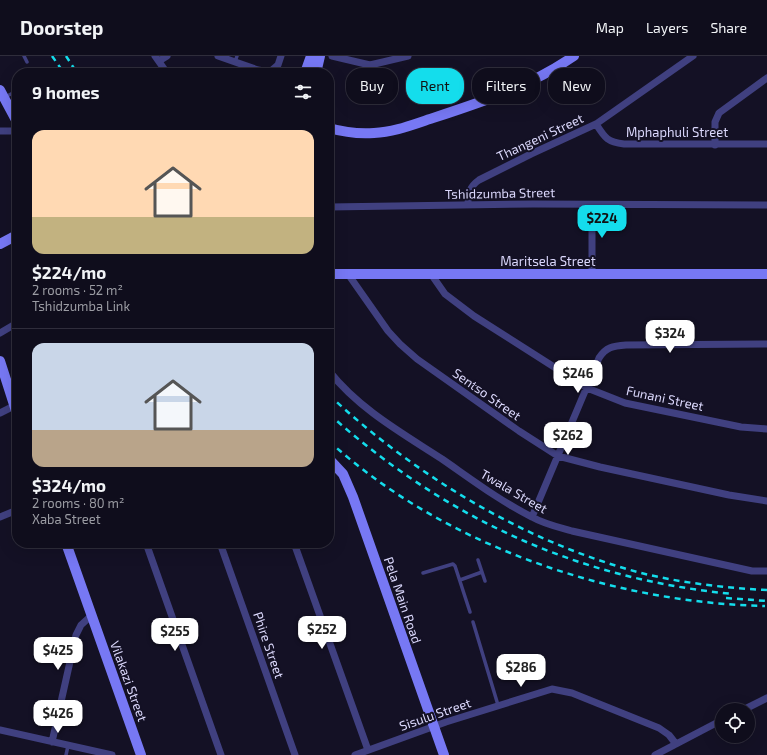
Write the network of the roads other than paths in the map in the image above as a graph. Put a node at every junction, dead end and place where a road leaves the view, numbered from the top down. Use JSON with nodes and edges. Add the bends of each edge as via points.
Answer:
{"nodes":[{"id":1,"x":24,"y":56,"type":"edge"},
{"id":2,"x":167,"y":56,"type":"edge"},
{"id":3,"x":218,"y":56,"type":"edge"},
{"id":4,"x":281,"y":56,"type":"edge"},
{"id":5,"x":311,"y":56,"type":"edge"},
{"id":6,"x":320,"y":56,"type":"edge"},
{"id":7,"x":332,"y":56,"type":"edge"},
{"id":8,"x":408,"y":56,"type":"edge"},
{"id":9,"x":574,"y":56,"type":"edge"},
{"id":10,"x":693,"y":56,"type":"edge"},
{"id":11,"x":157,"y":59,"type":"edge"},
{"id":12,"x":236,"y":59,"type":"edge"},
{"id":13,"x":383,"y":59,"type":"edge"},
{"id":14,"x":27,"y":62,"type":"dead end"},
{"id":15,"x":163,"y":68,"type":"edge"},
{"id":16,"x":254,"y":68,"type":"edge"},
{"id":17,"x":276,"y":68,"type":"edge"},
{"id":18,"x":307,"y":68,"type":"edge"},
{"id":19,"x":317,"y":68,"type":"edge"},
{"id":20,"x":767,"y":78,"type":"edge"},
{"id":21,"x":12,"y":92,"type":"edge"},
{"id":22,"x":2,"y":94,"type":"edge"},
{"id":23,"x":12,"y":113,"type":"edge"},
{"id":24,"x":596,"y":124,"type":"junction"},
{"id":25,"x":334,"y":129,"type":"edge"},
{"id":26,"x":0,"y":131,"type":"edge"},
{"id":27,"x":12,"y":131,"type":"edge"},
{"id":28,"x":767,"y":144,"type":"edge"},
{"id":29,"x":715,"y":145,"type":"junction"},
{"id":30,"x":468,"y":205,"type":"junction"},
{"id":31,"x":592,"y":205,"type":"junction"},
{"id":32,"x":767,"y":205,"type":"edge"},
{"id":33,"x":334,"y":207,"type":"edge"},
{"id":34,"x":12,"y":238,"type":"edge"},
{"id":35,"x":0,"y":244,"type":"edge"},
{"id":36,"x":334,"y":274,"type":"edge"},
{"id":37,"x":348,"y":274,"type":"junction"},
{"id":38,"x":431,"y":274,"type":"junction"},
{"id":39,"x":592,"y":274,"type":"junction"},
{"id":40,"x":767,"y":274,"type":"edge"},
{"id":41,"x":12,"y":326,"type":"edge"},
{"id":42,"x":0,"y":333,"type":"edge"},
{"id":43,"x":767,"y":344,"type":"edge"},
{"id":44,"x":0,"y":361,"type":"edge"},
{"id":45,"x":334,"y":376,"type":"edge"},
{"id":46,"x":587,"y":388,"type":"junction"},
{"id":47,"x":12,"y":398,"type":"edge"},
{"id":48,"x":12,"y":411,"type":"edge"},
{"id":49,"x":0,"y":413,"type":"edge"},
{"id":50,"x":767,"y":429,"type":"edge"},
{"id":51,"x":558,"y":456,"type":"junction"},
{"id":52,"x":334,"y":464,"type":"edge"},
{"id":53,"x":767,"y":501,"type":"edge"},
{"id":54,"x":12,"y":512,"type":"edge"},
{"id":55,"x":0,"y":517,"type":"edge"},
{"id":56,"x":532,"y":517,"type":"junction"},
{"id":57,"x":68,"y":548,"type":"edge"},
{"id":58,"x":148,"y":548,"type":"edge"},
{"id":59,"x":222,"y":548,"type":"edge"},
{"id":60,"x":296,"y":548,"type":"edge"},
{"id":61,"x":478,"y":560,"type":"dead end"},
{"id":62,"x":767,"y":571,"type":"edge"},
{"id":63,"x":482,"y":572,"type":"junction"},
{"id":64,"x":423,"y":573,"type":"dead end"},
{"id":65,"x":460,"y":580,"type":"junction"},
{"id":66,"x":485,"y":581,"type":"dead end"},
{"id":67,"x":470,"y":612,"type":"dead end"},
{"id":68,"x":92,"y":615,"type":"junction"},
{"id":69,"x":473,"y":622,"type":"dead end"},
{"id":70,"x":767,"y":698,"type":"edge"},
{"id":71,"x":755,"y":704,"type":"edge"},
{"id":72,"x":498,"y":705,"type":"junction"},
{"id":73,"x":715,"y":724,"type":"edge"},
{"id":74,"x":433,"y":726,"type":"junction"},
{"id":75,"x":0,"y":730,"type":"edge"},
{"id":76,"x":52,"y":742,"type":"junction"},
{"id":77,"x":676,"y":744,"type":"junction"},
{"id":78,"x":68,"y":746,"type":"junction"},
{"id":79,"x":368,"y":750,"type":"junction"},
{"id":80,"x":66,"y":755,"type":"edge"},
{"id":81,"x":112,"y":755,"type":"edge"},
{"id":82,"x":141,"y":755,"type":"edge"},
{"id":83,"x":221,"y":755,"type":"edge"},
{"id":84,"x":295,"y":755,"type":"edge"},
{"id":85,"x":355,"y":755,"type":"edge"},
{"id":86,"x":444,"y":755,"type":"edge"},
{"id":87,"x":655,"y":755,"type":"edge"}],
"edges":[{"from":1,"to":14,"type":"lane"},
{"from":2,"to":11,"type":"street"},
{"from":3,"to":12,"type":"street"},
{"from":4,"to":17,"type":"street"},
{"from":5,"to":18,"type":"street"},
{"from":6,"to":19,"type":"street"},
{"from":7,"to":13,"type":"street","via":[[370,65]]},
{"from":8,"to":13,"type":"street"},
{"from":9,"to":25,"type":"street","via":[[520,86],[394,131],[373,133]]},
{"from":10,"to":24,"type":"street","name":"Thangeni Street"},
{"from":11,"to":15,"type":"street"},
{"from":12,"to":16,"type":"street"},
{"from":20,"to":29,"type":"street","via":[[719,113],[715,122]]},
{"from":21,"to":22,"type":"lane"},
{"from":22,"to":23,"type":"street"},
{"from":24,"to":29,"type":"street","name":"Mphaphuli Street","via":[[607,140],[618,144]]},
{"from":24,"to":30,"type":"street","name":"Thangeni Street","via":[[479,180],[470,189]]},
{"from":26,"to":27,"type":"street"},
{"from":28,"to":29,"type":"street","name":"Mphaphuli Street"},
{"from":30,"to":31,"type":"street","name":"Tshidzumba Street"},
{"from":30,"to":33,"type":"street","name":"Tshidzumba Street"},
{"from":31,"to":32,"type":"street","name":"Tshidzumba Street"},
{"from":31,"to":39,"type":"street"},
{"from":34,"to":35,"type":"street"},
{"from":36,"to":37,"type":"street","name":"Maritsela Street"},
{"from":37,"to":38,"type":"street","name":"Maritsela Street"},
{"from":37,"to":51,"type":"street","name":"Sentso Street","via":[[388,331],[417,359]]},
{"from":38,"to":39,"type":"street","name":"Maritsela Street"},
{"from":38,"to":46,"type":"street","name":"Funani Street","via":[[445,294],[474,316]]},
{"from":39,"to":40,"type":"street","name":"Maritsela Street"},
{"from":41,"to":42,"type":"street"},
{"from":43,"to":46,"type":"street","via":[[615,345],[608,348],[599,358]]},
{"from":44,"to":47,"type":"street"},
{"from":45,"to":56,"type":"street","name":"Twala Street","via":[[377,416]]},
{"from":46,"to":50,"type":"street","name":"Funani Street","via":[[624,403]]},
{"from":46,"to":51,"type":"street"},
{"from":48,"to":49,"type":"street"},
{"from":51,"to":53,"type":"street","name":"Sentso Street","via":[[722,494]]},
{"from":51,"to":56,"type":"street"},
{"from":52,"to":74,"type":"street","name":"Pela Main Road","via":[[343,474],[353,497]]},
{"from":54,"to":55,"type":"street"},
{"from":56,"to":62,"type":"street","name":"Twala Street","via":[[572,531],[752,571]]},
{"from":57,"to":68,"type":"street","name":"Vilakazi Street"},
{"from":58,"to":83,"type":"street"},
{"from":59,"to":84,"type":"street","name":"Phire Street"},
{"from":60,"to":79,"type":"street"},
{"from":61,"to":63,"type":"lane"},
{"from":63,"to":65,"type":"lane"},
{"from":63,"to":66,"type":"lane"},
{"from":64,"to":65,"type":"lane","via":[[453,564]]},
{"from":65,"to":67,"type":"lane"},
{"from":68,"to":76,"type":"street","via":[[76,635]]},
{"from":68,"to":82,"type":"street","name":"Vilakazi Street"},
{"from":69,"to":72,"type":"lane"},
{"from":70,"to":71,"type":"street"},
{"from":72,"to":74,"type":"street","name":"Sisulu Street"},
{"from":72,"to":77,"type":"street","name":"Sisulu Street","via":[[558,689],[659,728]]},
{"from":73,"to":77,"type":"street"},
{"from":74,"to":79,"type":"street","name":"Sisulu Street"},
{"from":74,"to":86,"type":"street","name":"Pela Main Road"},
{"from":75,"to":76,"type":"street"},
{"from":76,"to":78,"type":"street"},
{"from":77,"to":87,"type":"street"},
{"from":78,"to":80,"type":"lane"},
{"from":78,"to":81,"type":"street"},
{"from":79,"to":85,"type":"street","name":"Sisulu Street"}]}
